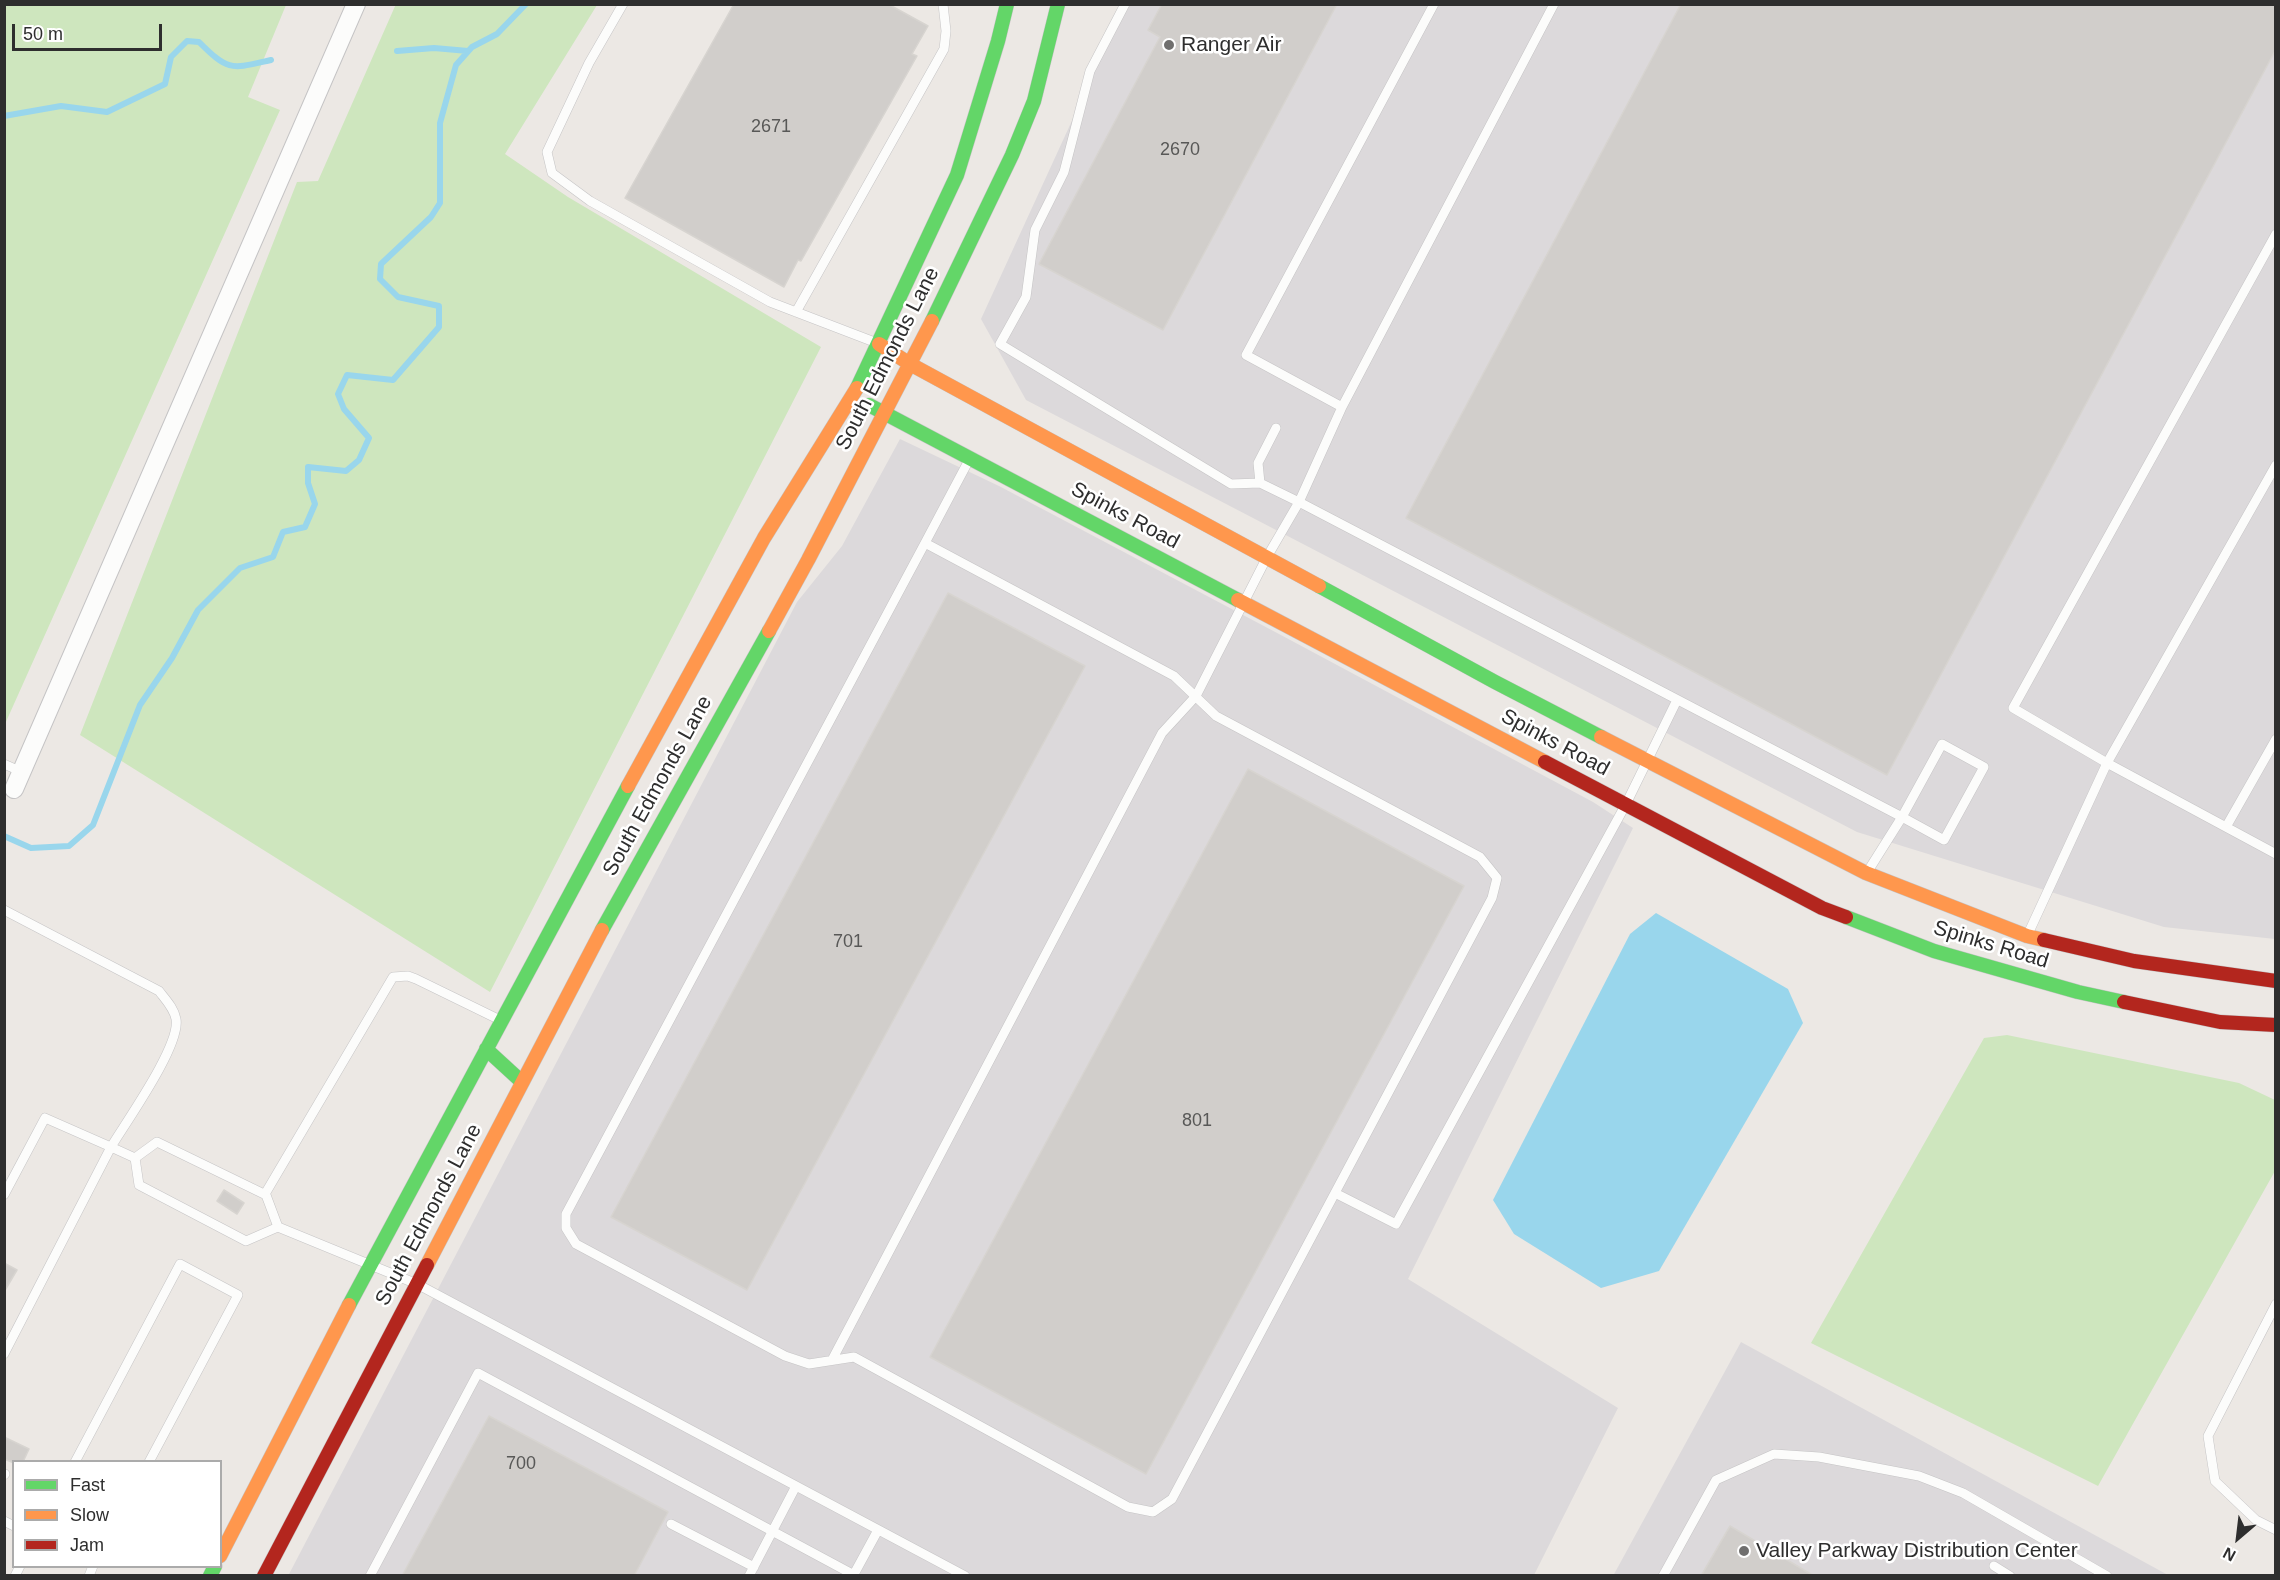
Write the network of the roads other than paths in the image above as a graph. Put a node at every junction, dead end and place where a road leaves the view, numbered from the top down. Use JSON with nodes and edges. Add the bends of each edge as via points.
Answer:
{"nodes":[{"id":1,"x":356,"y":4,"type":"edge"},
{"id":2,"x":623,"y":4,"type":"edge"},
{"id":3,"x":943,"y":4,"type":"edge"},
{"id":4,"x":1007,"y":4,"type":"edge"},
{"id":5,"x":1058,"y":4,"type":"edge"},
{"id":6,"x":1125,"y":4,"type":"edge"},
{"id":7,"x":1434,"y":4,"type":"edge"},
{"id":8,"x":1554,"y":4,"type":"edge"},
{"id":9,"x":2276,"y":234,"type":"edge"},
{"id":10,"x":796,"y":312,"type":"junction"},
{"id":11,"x":879,"y":344,"type":"junction"},
{"id":12,"x":910,"y":364,"type":"junction"},
{"id":13,"x":852,"y":397,"type":"junction"},
{"id":14,"x":1342,"y":408,"type":"junction"},
{"id":15,"x":885,"y":413,"type":"junction"},
{"id":16,"x":1276,"y":428,"type":"dead end"},
{"id":17,"x":970,"y":458,"type":"junction"},
{"id":18,"x":2276,"y":465,"type":"edge"},
{"id":19,"x":1260,"y":483,"type":"junction"},
{"id":20,"x":1299,"y":502,"type":"junction"},
{"id":21,"x":925,"y":543,"type":"junction"},
{"id":22,"x":1267,"y":557,"type":"junction"},
{"id":23,"x":1244,"y":603,"type":"junction"},
{"id":24,"x":1196,"y":696,"type":"junction"},
{"id":25,"x":1677,"y":700,"type":"junction"},
{"id":26,"x":2276,"y":739,"type":"edge"},
{"id":27,"x":1648,"y":761,"type":"junction"},
{"id":28,"x":2107,"y":762,"type":"junction"},
{"id":29,"x":4,"y":764,"type":"edge"},
{"id":30,"x":18,"y":780,"type":"joint"},
{"id":31,"x":1626,"y":804,"type":"junction"},
{"id":32,"x":1902,"y":817,"type":"junction"},
{"id":33,"x":2226,"y":827,"type":"junction"},
{"id":34,"x":2276,"y":854,"type":"edge"},
{"id":35,"x":1866,"y":873,"type":"junction"},
{"id":36,"x":4,"y":910,"type":"edge"},
{"id":37,"x":2026,"y":941,"type":"junction"},
{"id":38,"x":2276,"y":981,"type":"edge"},
{"id":39,"x":502,"y":1021,"type":"junction"},
{"id":40,"x":2276,"y":1025,"type":"edge"},
{"id":41,"x":486,"y":1049,"type":"junction"},
{"id":42,"x":522,"y":1082,"type":"junction"},
{"id":43,"x":111,"y":1147,"type":"junction"},
{"id":44,"x":135,"y":1158,"type":"junction"},
{"id":45,"x":1335,"y":1193,"type":"junction"},
{"id":46,"x":265,"y":1194,"type":"junction"},
{"id":47,"x":4,"y":1195,"type":"edge"},
{"id":48,"x":278,"y":1227,"type":"junction"},
{"id":49,"x":370,"y":1264,"type":"junction"},
{"id":50,"x":417,"y":1284,"type":"junction"},
{"id":51,"x":2276,"y":1304,"type":"edge"},
{"id":52,"x":4,"y":1354,"type":"edge"},
{"id":53,"x":832,"y":1360,"type":"junction"},
{"id":54,"x":76,"y":1460,"type":"edge"},
{"id":55,"x":150,"y":1460,"type":"edge"},
{"id":56,"x":796,"y":1486,"type":"junction"},
{"id":57,"x":671,"y":1524,"type":"dead end"},
{"id":58,"x":878,"y":1530,"type":"junction"},
{"id":59,"x":2276,"y":1530,"type":"edge"},
{"id":60,"x":772,"y":1532,"type":"junction"},
{"id":61,"x":222,"y":1552,"type":"edge"},
{"id":62,"x":1994,"y":1566,"type":"dead end"},
{"id":63,"x":751,"y":1571,"type":"edge"},
{"id":64,"x":2091,"y":1571,"type":"edge"},
{"id":65,"x":264,"y":1575,"type":"edge"},
{"id":66,"x":370,"y":1575,"type":"edge"},
{"id":67,"x":853,"y":1575,"type":"edge"},
{"id":68,"x":965,"y":1575,"type":"edge"},
{"id":69,"x":1663,"y":1575,"type":"edge"},
{"id":70,"x":2010,"y":1575,"type":"edge"},
{"id":71,"x":2107,"y":1575,"type":"edge"}],
"edges":[{"from":1,"to":30,"type":"street"},
{"from":2,"to":10,"type":"lane","via":[[589,63],[547,152],[552,173],[590,201],[770,302]]},
{"from":3,"to":10,"type":"lane","via":[[944,49]]},
{"from":4,"to":11,"type":"main road","name":"South Edmonds Lane","via":[[957,175]]},
{"from":5,"to":12,"type":"main road","name":"South Edmonds Lane","via":[[1034,101],[1012,155]]},
{"from":6,"to":19,"type":"lane","via":[[1090,71],[1064,172],[1035,230],[1026,297],[1000,344],[1231,484]]},
{"from":7,"to":14,"type":"lane","via":[[1246,355]]},
{"from":8,"to":14,"type":"lane"},
{"from":9,"to":28,"type":"lane","via":[[2013,708]]},
{"from":10,"to":11,"type":"lane"},
{"from":11,"to":12,"type":"main road","name":"Spinks Road"},
{"from":11,"to":13,"type":"main road","name":"South Edmonds Lane"},
{"from":12,"to":15,"type":"main road","name":"South Edmonds Lane"},
{"from":12,"to":22,"type":"main road","name":"Spinks Road"},
{"from":13,"to":15,"type":"main road","name":"Spinks Road"},
{"from":13,"to":39,"type":"main road","name":"South Edmonds Lane","via":[[764,538]]},
{"from":14,"to":20,"type":"lane"},
{"from":15,"to":17,"type":"main road","name":"Spinks Road"},
{"from":15,"to":42,"type":"main road","name":"South Edmonds Lane"},
{"from":16,"to":19,"type":"lane","via":[[1258,463]]},
{"from":17,"to":21,"type":"lane"},
{"from":17,"to":23,"type":"main road","name":"Spinks Road"},
{"from":18,"to":28,"type":"lane"},
{"from":19,"to":20,"type":"lane"},
{"from":20,"to":22,"type":"lane"},
{"from":20,"to":25,"type":"lane"},
{"from":21,"to":24,"type":"lane","via":[[1174,676]]},
{"from":21,"to":53,"type":"lane","via":[[566,1214],[566,1228],[576,1244],[784,1356],[809,1364]]},
{"from":22,"to":23,"type":"lane"},
{"from":22,"to":27,"type":"main road","name":"Spinks Road"},
{"from":23,"to":24,"type":"lane"},
{"from":23,"to":31,"type":"main road","name":"Spinks Road"},
{"from":24,"to":45,"type":"lane","via":[[1216,716],[1480,857],[1497,878],[1492,898]]},
{"from":24,"to":53,"type":"lane","via":[[1162,733]]},
{"from":25,"to":27,"type":"lane"},
{"from":25,"to":32,"type":"lane"},
{"from":26,"to":33,"type":"lane"},
{"from":27,"to":31,"type":"lane"},
{"from":27,"to":35,"type":"main road","name":"Spinks Road"},
{"from":28,"to":33,"type":"lane"},
{"from":28,"to":37,"type":"lane"},
{"from":29,"to":30,"type":"lane"},
{"from":31,"to":40,"type":"main road","name":"Spinks Road","via":[[1822,908],[1934,951],[2020,970],[2078,992],[2220,1022]]},
{"from":31,"to":45,"type":"lane","via":[[1396,1224]]},
{"from":32,"to":32,"type":"lane","via":[[1944,840],[1984,767],[1942,744]]},
{"from":32,"to":35,"type":"lane"},
{"from":33,"to":34,"type":"lane"},
{"from":35,"to":37,"type":"main road","name":"Spinks Road"},
{"from":36,"to":43,"type":"lane","via":[[159,991],[171,1007],[176,1020],[171,1048]]},
{"from":37,"to":38,"type":"main road","name":"Spinks Road"},
{"from":39,"to":41,"type":"main road","name":"South Edmonds Lane"},
{"from":39,"to":46,"type":"lane","via":[[416,979],[393,977]]},
{"from":41,"to":42,"type":"main road"},
{"from":41,"to":49,"type":"main road","name":"South Edmonds Lane"},
{"from":42,"to":50,"type":"main road","name":"South Edmonds Lane"},
{"from":43,"to":44,"type":"lane"},
{"from":43,"to":47,"type":"lane","via":[[45,1118]]},
{"from":43,"to":52,"type":"lane"},
{"from":44,"to":46,"type":"lane","via":[[157,1142]]},
{"from":44,"to":48,"type":"lane","via":[[139,1185],[246,1241]]},
{"from":45,"to":53,"type":"lane","via":[[1172,1498],[1153,1512],[1128,1507],[854,1357]]},
{"from":46,"to":48,"type":"lane"},
{"from":48,"to":49,"type":"lane"},
{"from":49,"to":50,"type":"lane"},
{"from":49,"to":61,"type":"main road","name":"South Edmonds Lane"},
{"from":50,"to":56,"type":"lane"},
{"from":50,"to":65,"type":"main road","name":"South Edmonds Lane"},
{"from":51,"to":59,"type":"lane","via":[[2208,1436],[2215,1481],[2256,1520]]},
{"from":54,"to":55,"type":"lane","via":[[180,1264],[238,1295]]},
{"from":56,"to":58,"type":"lane"},
{"from":56,"to":60,"type":"lane"},
{"from":57,"to":63,"type":"lane"},
{"from":58,"to":67,"type":"lane"},
{"from":58,"to":68,"type":"lane"},
{"from":60,"to":63,"type":"lane"},
{"from":60,"to":66,"type":"lane","via":[[478,1373]]},
{"from":60,"to":67,"type":"lane"},
{"from":62,"to":70,"type":"lane"},
{"from":64,"to":69,"type":"lane","via":[[1964,1493],[1919,1476],[1818,1457],[1774,1455],[1716,1480]]},
{"from":64,"to":71,"type":"lane"}]}
